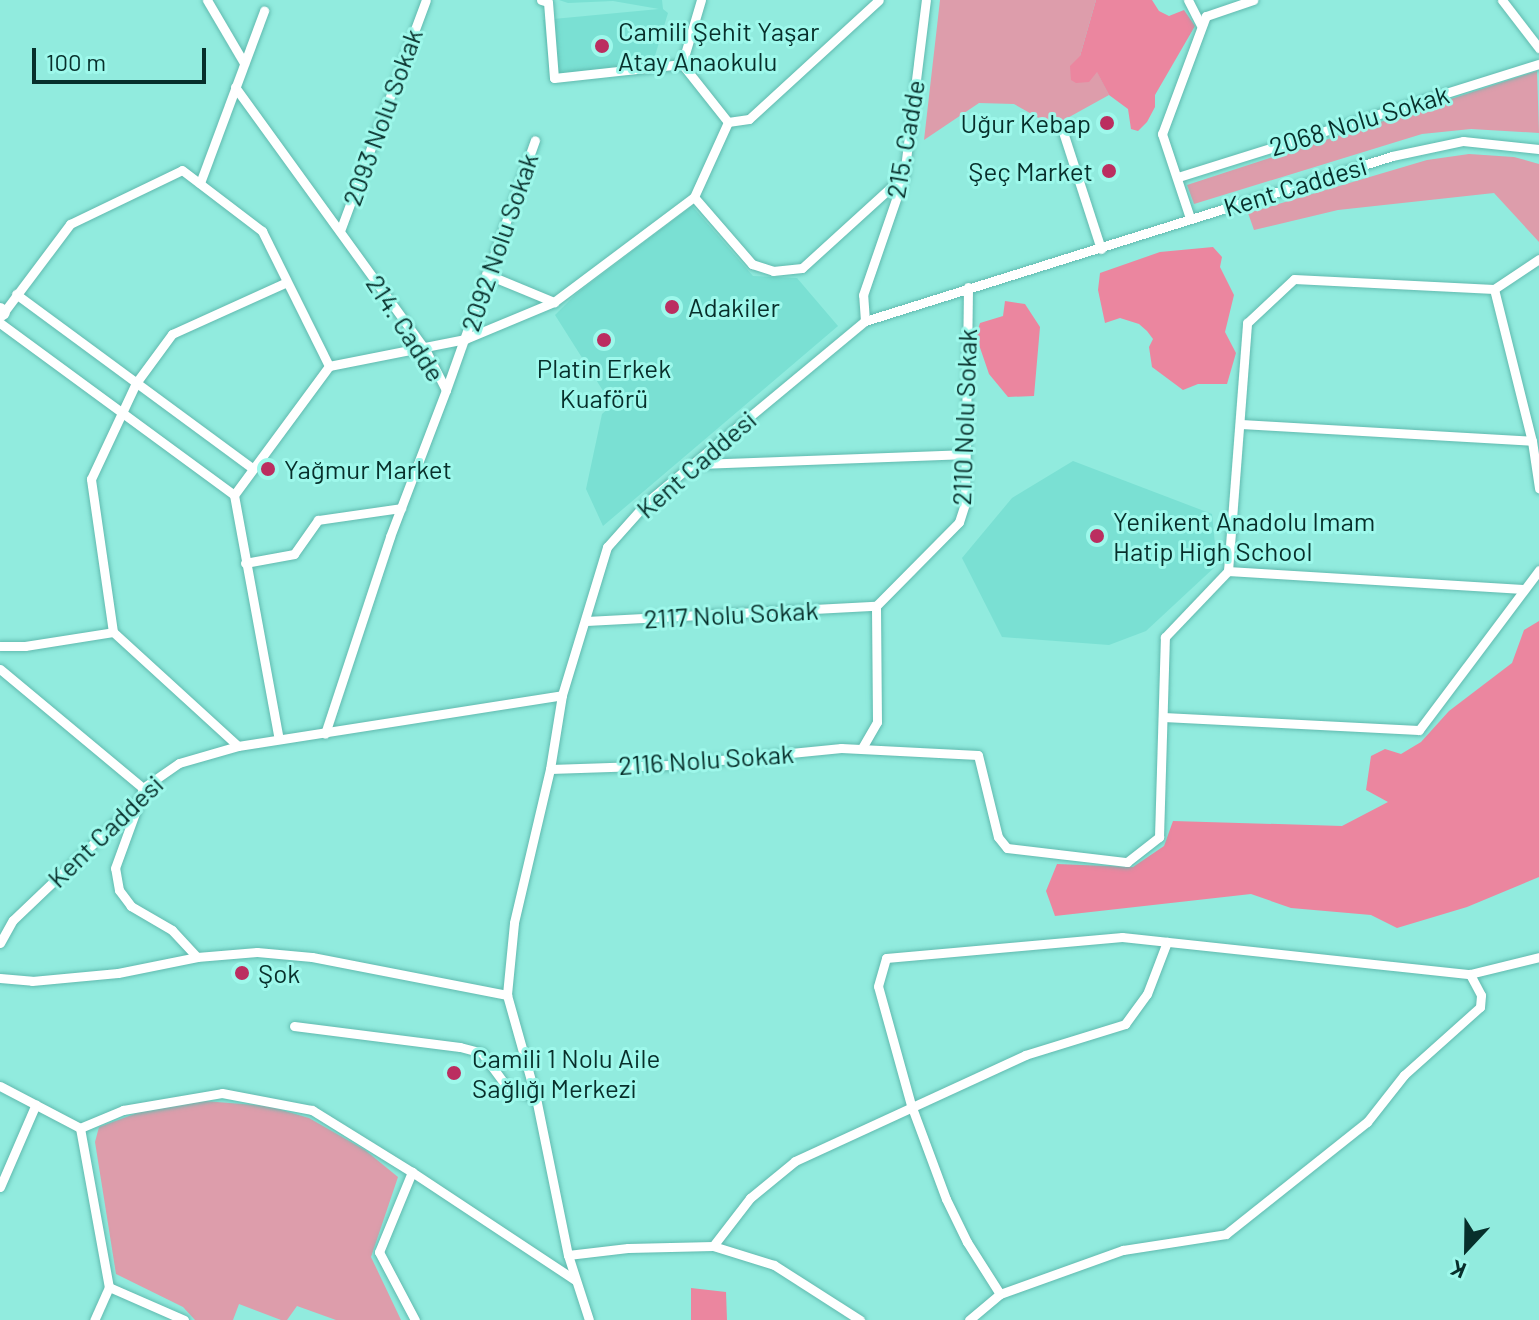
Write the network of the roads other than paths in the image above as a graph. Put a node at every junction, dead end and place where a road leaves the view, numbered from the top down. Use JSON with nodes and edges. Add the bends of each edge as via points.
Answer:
{"nodes":[{"id":1,"x":207,"y":0,"type":"edge"},
{"id":2,"x":541,"y":0,"type":"edge"},
{"id":3,"x":701,"y":0,"type":"edge"},
{"id":4,"x":879,"y":0,"type":"edge"},
{"id":5,"x":926,"y":0,"type":"edge"},
{"id":6,"x":1188,"y":0,"type":"edge"},
{"id":7,"x":1253,"y":0,"type":"edge"},
{"id":8,"x":1502,"y":0,"type":"edge"},
{"id":9,"x":425,"y":1,"type":"edge"},
{"id":10,"x":264,"y":11,"type":"dead end"},
{"id":11,"x":1200,"y":24,"type":"junction"},
{"id":12,"x":1539,"y":48,"type":"edge"},
{"id":13,"x":244,"y":63,"type":"junction"},
{"id":14,"x":682,"y":64,"type":"junction"},
{"id":15,"x":1539,"y":64,"type":"edge"},
{"id":16,"x":235,"y":87,"type":"junction"},
{"id":17,"x":728,"y":122,"type":"junction"},
{"id":18,"x":1063,"y":132,"type":"dead end"},
{"id":19,"x":535,"y":140,"type":"dead end"},
{"id":20,"x":1539,"y":149,"type":"edge"},
{"id":21,"x":904,"y":176,"type":"junction"},
{"id":22,"x":1178,"y":177,"type":"junction"},
{"id":23,"x":200,"y":183,"type":"junction"},
{"id":24,"x":694,"y":197,"type":"junction"},
{"id":25,"x":1190,"y":218,"type":"junction"},
{"id":26,"x":340,"y":231,"type":"junction"},
{"id":27,"x":1101,"y":249,"type":"junction"},
{"id":28,"x":1539,"y":259,"type":"edge"},
{"id":29,"x":486,"y":274,"type":"junction"},
{"id":30,"x":285,"y":283,"type":"junction"},
{"id":31,"x":968,"y":287,"type":"junction"},
{"id":32,"x":1494,"y":289,"type":"junction"},
{"id":33,"x":16,"y":294,"type":"junction"},
{"id":34,"x":554,"y":302,"type":"junction"},
{"id":35,"x":1,"y":316,"type":"edge"},
{"id":36,"x":865,"y":321,"type":"junction"},
{"id":37,"x":465,"y":339,"type":"junction"},
{"id":38,"x":425,"y":349,"type":"junction"},
{"id":39,"x":329,"y":366,"type":"junction"},
{"id":40,"x":136,"y":383,"type":"junction"},
{"id":41,"x":446,"y":390,"type":"junction"},
{"id":42,"x":119,"y":413,"type":"junction"},
{"id":43,"x":1241,"y":424,"type":"junction"},
{"id":44,"x":1532,"y":441,"type":"junction"},
{"id":45,"x":964,"y":454,"type":"junction"},
{"id":46,"x":697,"y":464,"type":"junction"},
{"id":47,"x":251,"y":467,"type":"junction"},
{"id":48,"x":1539,"y":488,"type":"edge"},
{"id":49,"x":234,"y":495,"type":"junction"},
{"id":50,"x":401,"y":508,"type":"junction"},
{"id":51,"x":245,"y":563,"type":"junction"},
{"id":52,"x":1539,"y":570,"type":"edge"},
{"id":53,"x":1228,"y":571,"type":"junction"},
{"id":54,"x":1522,"y":589,"type":"junction"},
{"id":55,"x":876,"y":606,"type":"junction"},
{"id":56,"x":586,"y":621,"type":"junction"},
{"id":57,"x":113,"y":632,"type":"junction"},
{"id":58,"x":0,"y":646,"type":"edge"},
{"id":59,"x":0,"y":669,"type":"edge"},
{"id":60,"x":562,"y":695,"type":"junction"},
{"id":61,"x":1163,"y":717,"type":"junction"},
{"id":62,"x":325,"y":734,"type":"junction"},
{"id":63,"x":279,"y":739,"type":"junction"},
{"id":64,"x":238,"y":746,"type":"junction"},
{"id":65,"x":862,"y":748,"type":"junction"},
{"id":66,"x":550,"y":769,"type":"junction"},
{"id":67,"x":143,"y":788,"type":"junction"},
{"id":68,"x":140,"y":799,"type":"junction"},
{"id":69,"x":1167,"y":942,"type":"junction"},
{"id":70,"x":0,"y":943,"type":"edge"},
{"id":71,"x":197,"y":957,"type":"junction"},
{"id":72,"x":1539,"y":957,"type":"edge"},
{"id":73,"x":1470,"y":974,"type":"junction"},
{"id":74,"x":0,"y":978,"type":"edge"},
{"id":75,"x":507,"y":995,"type":"junction"},
{"id":76,"x":294,"y":1026,"type":"dead end"},
{"id":77,"x":0,"y":1086,"type":"edge"},
{"id":78,"x":536,"y":1098,"type":"junction"},
{"id":79,"x":36,"y":1104,"type":"junction"},
{"id":80,"x":911,"y":1105,"type":"junction"},
{"id":81,"x":80,"y":1128,"type":"junction"},
{"id":82,"x":412,"y":1172,"type":"junction"},
{"id":83,"x":2,"y":1179,"type":"edge"},
{"id":84,"x":713,"y":1246,"type":"junction"},
{"id":85,"x":568,"y":1255,"type":"junction"},
{"id":86,"x":575,"y":1280,"type":"junction"},
{"id":87,"x":109,"y":1287,"type":"junction"},
{"id":88,"x":1000,"y":1294,"type":"junction"},
{"id":89,"x":94,"y":1320,"type":"edge"},
{"id":90,"x":184,"y":1320,"type":"edge"},
{"id":91,"x":415,"y":1320,"type":"edge"},
{"id":92,"x":589,"y":1320,"type":"edge"},
{"id":93,"x":860,"y":1320,"type":"edge"},
{"id":94,"x":969,"y":1320,"type":"edge"}],
"edges":[{"from":1,"to":13,"type":"street"},
{"from":2,"to":14,"type":"street","via":[[548,2],[554,78]]},
{"from":3,"to":14,"type":"street"},
{"from":4,"to":17,"type":"street","via":[[749,119]]},
{"from":5,"to":21,"type":"street","name":"215. Cadde"},
{"from":6,"to":11,"type":"street"},
{"from":7,"to":11,"type":"street","via":[[1206,16]]},
{"from":8,"to":12,"type":"street"},
{"from":9,"to":26,"type":"street","name":"2093 Nolu Sokak"},
{"from":10,"to":13,"type":"street"},
{"from":11,"to":22,"type":"street","via":[[1162,134]]},
{"from":13,"to":16,"type":"street"},
{"from":14,"to":17,"type":"street"},
{"from":15,"to":22,"type":"street","name":"2068 Nolu Sokak"},
{"from":16,"to":23,"type":"street"},
{"from":16,"to":26,"type":"street","name":"214. Cadde"},
{"from":17,"to":24,"type":"street"},
{"from":18,"to":27,"type":"street"},
{"from":19,"to":29,"type":"street","name":"2092 Nolu Sokak"},
{"from":20,"to":25,"type":"street","name":"Kent Caddesi","via":[[1463,141],[1392,156]]},
{"from":21,"to":24,"type":"street","via":[[802,268],[773,271],[752,264]]},
{"from":21,"to":36,"type":"street","name":"215. Cadde","via":[[863,295]]},
{"from":22,"to":25,"type":"street"},
{"from":23,"to":30,"type":"street","via":[[262,231]]},
{"from":23,"to":33,"type":"street","via":[[182,170],[70,224]]},
{"from":24,"to":34,"type":"street"},
{"from":25,"to":27,"type":"street","name":"Kent Caddesi"},
{"from":26,"to":38,"type":"street","name":"214. Cadde"},
{"from":27,"to":31,"type":"street","name":"Kent Caddesi"},
{"from":28,"to":32,"type":"street"},
{"from":29,"to":34,"type":"street"},
{"from":29,"to":37,"type":"street","name":"2092 Nolu Sokak"},
{"from":30,"to":39,"type":"street"},
{"from":30,"to":40,"type":"street","via":[[172,334]]},
{"from":31,"to":36,"type":"street","name":"Kent Caddesi"},
{"from":31,"to":45,"type":"street","name":"2110 Nolu Sokak"},
{"from":32,"to":43,"type":"street","via":[[1294,279],[1247,323]]},
{"from":32,"to":44,"type":"street"},
{"from":33,"to":35,"type":"street"},
{"from":33,"to":40,"type":"street"},
{"from":34,"to":37,"type":"street"},
{"from":35,"to":42,"type":"street"},
{"from":36,"to":46,"type":"street","name":"Kent Caddesi"},
{"from":37,"to":38,"type":"street"},
{"from":37,"to":41,"type":"street","name":"2092 Nolu Sokak"},
{"from":38,"to":39,"type":"street"},
{"from":38,"to":41,"type":"street","name":"214. Cadde"},
{"from":39,"to":47,"type":"street"},
{"from":40,"to":42,"type":"street"},
{"from":40,"to":47,"type":"street"},
{"from":41,"to":50,"type":"street","name":"214. Cadde"},
{"from":42,"to":49,"type":"street"},
{"from":42,"to":57,"type":"street","via":[[91,479]]},
{"from":43,"to":44,"type":"street"},
{"from":43,"to":53,"type":"street"},
{"from":44,"to":48,"type":"street"},
{"from":45,"to":46,"type":"street"},
{"from":45,"to":55,"type":"street","name":"2110 Nolu Sokak","via":[[965,504],[959,522]]},
{"from":46,"to":56,"type":"street","name":"Kent Caddesi","via":[[648,501],[607,547]]},
{"from":47,"to":49,"type":"street"},
{"from":49,"to":51,"type":"street"},
{"from":50,"to":51,"type":"street","via":[[318,520],[294,554]]},
{"from":50,"to":62,"type":"street","name":"214. Cadde"},
{"from":51,"to":63,"type":"street"},
{"from":52,"to":54,"type":"street"},
{"from":53,"to":54,"type":"street"},
{"from":53,"to":61,"type":"street","via":[[1165,637]]},
{"from":54,"to":61,"type":"street","via":[[1419,730]]},
{"from":55,"to":56,"type":"street","name":"2117 Nolu Sokak"},
{"from":55,"to":65,"type":"street","via":[[877,722]]},
{"from":56,"to":60,"type":"street","name":"Kent Caddesi"},
{"from":57,"to":58,"type":"street"},
{"from":57,"to":64,"type":"street"},
{"from":59,"to":67,"type":"street"},
{"from":60,"to":62,"type":"street","name":"Kent Caddesi"},
{"from":60,"to":66,"type":"street"},
{"from":61,"to":65,"type":"street","name":"2116 Nolu Sokak","via":[[1159,837],[1127,862],[1007,848],[998,837],[978,755]]},
{"from":62,"to":63,"type":"street","name":"Kent Caddesi"},
{"from":63,"to":64,"type":"street","name":"Kent Caddesi"},
{"from":64,"to":67,"type":"street","name":"Kent Caddesi","via":[[179,763]]},
{"from":65,"to":66,"type":"street","name":"2116 Nolu Sokak","via":[[670,765]]},
{"from":66,"to":75,"type":"street","via":[[514,923]]},
{"from":67,"to":68,"type":"street","name":"Kent Caddesi"},
{"from":68,"to":70,"type":"street","name":"Kent Caddesi","via":[[13,920]]},
{"from":68,"to":71,"type":"street","via":[[115,868],[119,890],[131,906],[172,930]]},
{"from":69,"to":73,"type":"street"},
{"from":69,"to":80,"type":"street","via":[[1147,994],[1125,1024],[1025,1055]]},
{"from":69,"to":80,"type":"street","via":[[1122,937],[886,958],[878,986]]},
{"from":71,"to":74,"type":"street","via":[[118,973],[32,981]]},
{"from":71,"to":75,"type":"street","via":[[257,952],[312,957]]},
{"from":72,"to":73,"type":"street"},
{"from":73,"to":88,"type":"street","via":[[1481,995],[1480,1007],[1404,1075],[1367,1122],[1226,1234],[1123,1250]]},
{"from":75,"to":78,"type":"street"},
{"from":76,"to":78,"type":"street","via":[[482,1053],[507,1087]]},
{"from":77,"to":79,"type":"street"},
{"from":78,"to":85,"type":"street"},
{"from":79,"to":81,"type":"street"},
{"from":79,"to":83,"type":"street"},
{"from":80,"to":84,"type":"street","via":[[795,1161],[750,1198]]},
{"from":80,"to":88,"type":"street","via":[[946,1199]]},
{"from":81,"to":82,"type":"street","via":[[123,1110],[222,1093],[312,1110]]},
{"from":81,"to":87,"type":"street"},
{"from":82,"to":86,"type":"street"},
{"from":82,"to":91,"type":"street","via":[[379,1252]]},
{"from":84,"to":85,"type":"street"},
{"from":84,"to":93,"type":"street","via":[[774,1265]]},
{"from":85,"to":86,"type":"street"},
{"from":86,"to":92,"type":"street"},
{"from":87,"to":89,"type":"street"},
{"from":87,"to":90,"type":"street"},
{"from":88,"to":94,"type":"street"}]}
